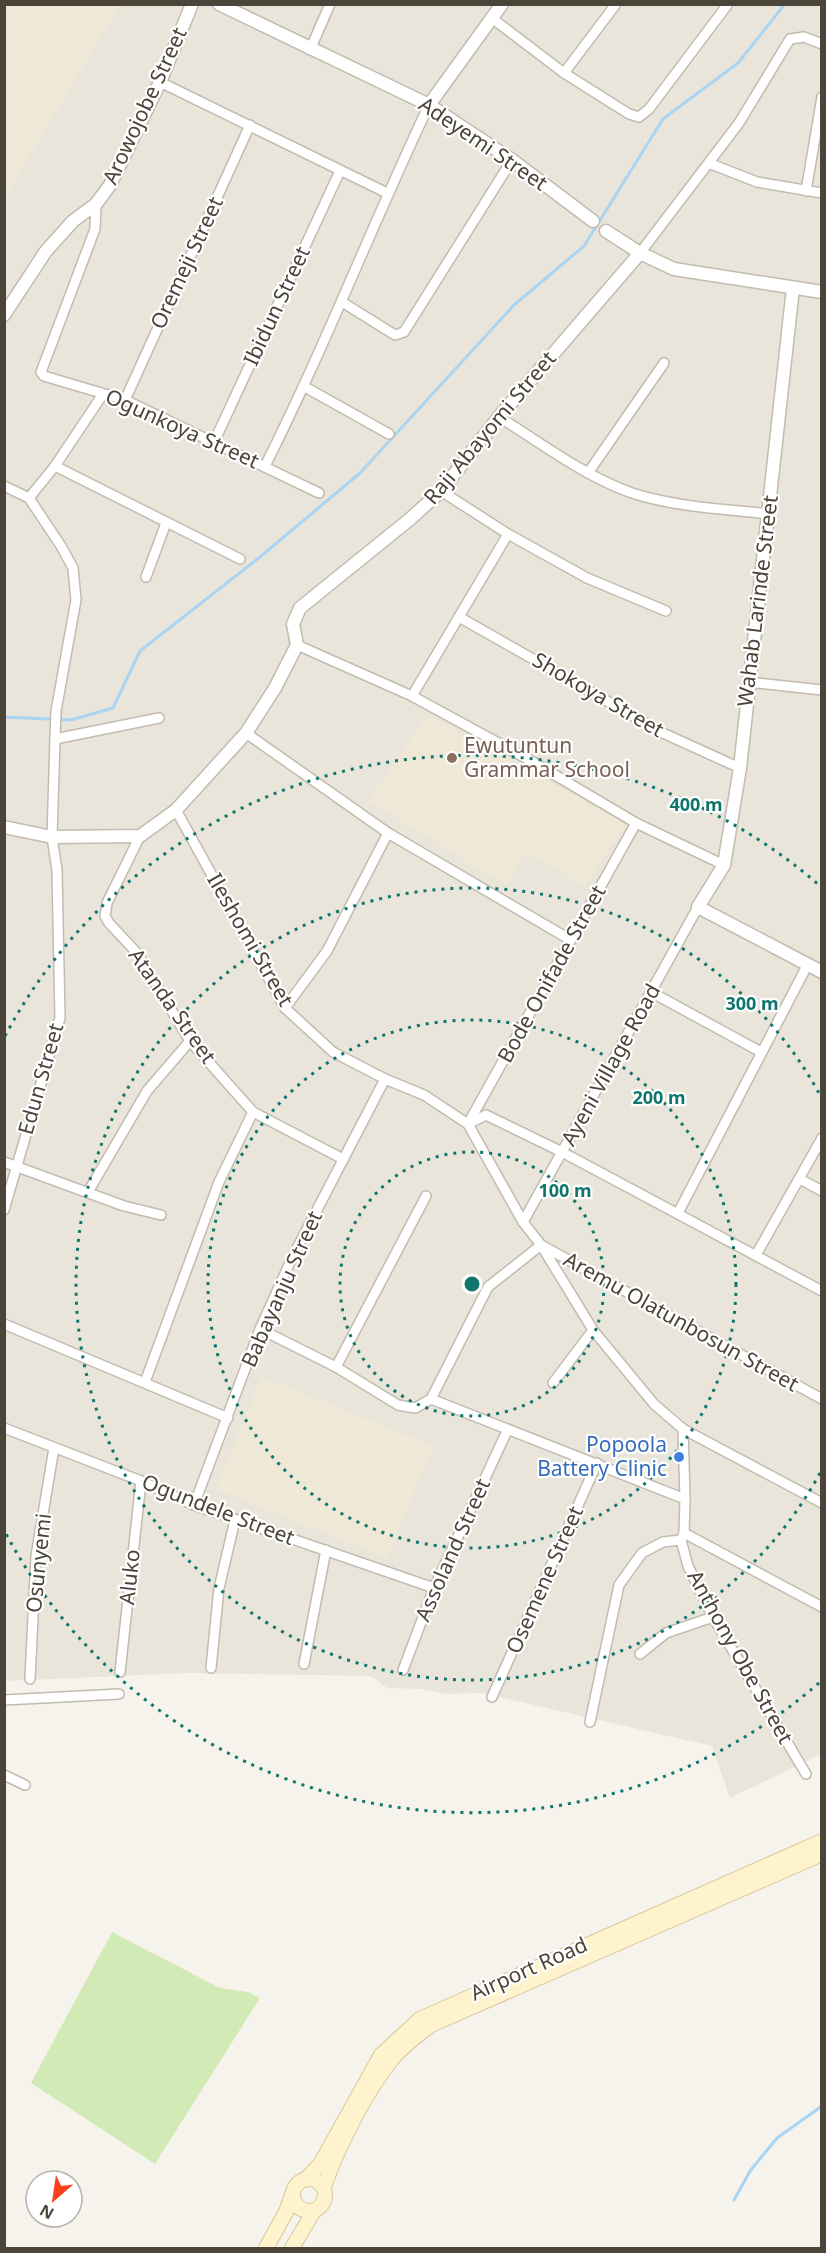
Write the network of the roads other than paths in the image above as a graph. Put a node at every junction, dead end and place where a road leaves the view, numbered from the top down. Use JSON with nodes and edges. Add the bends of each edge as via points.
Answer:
{"nodes":[{"id":1,"x":192,"y":4,"type":"edge"},
{"id":2,"x":219,"y":4,"type":"edge"},
{"id":3,"x":330,"y":4,"type":"edge"},
{"id":4,"x":502,"y":4,"type":"edge"},
{"id":5,"x":616,"y":4,"type":"edge"},
{"id":6,"x":728,"y":4,"type":"edge"},
{"id":7,"x":493,"y":19,"type":"junction"},
{"id":8,"x":822,"y":44,"type":"edge"},
{"id":9,"x":310,"y":50,"type":"junction"},
{"id":10,"x":564,"y":73,"type":"junction"},
{"id":11,"x":160,"y":82,"type":"junction"},
{"id":12,"x":822,"y":97,"type":"edge"},
{"id":13,"x":429,"y":105,"type":"junction"},
{"id":14,"x":250,"y":125,"type":"junction"},
{"id":15,"x":512,"y":160,"type":"junction"},
{"id":16,"x":711,"y":164,"type":"junction"},
{"id":17,"x":340,"y":171,"type":"junction"},
{"id":18,"x":806,"y":191,"type":"junction"},
{"id":19,"x":387,"y":193,"type":"junction"},
{"id":20,"x":822,"y":193,"type":"edge"},
{"id":21,"x":96,"y":204,"type":"junction"},
{"id":22,"x":593,"y":221,"type":"joint"},
{"id":23,"x":606,"y":231,"type":"joint"},
{"id":24,"x":640,"y":254,"type":"junction"},
{"id":25,"x":793,"y":288,"type":"junction"},
{"id":26,"x":822,"y":292,"type":"edge"},
{"id":27,"x":342,"y":302,"type":"junction"},
{"id":28,"x":4,"y":315,"type":"edge"},
{"id":29,"x":663,"y":363,"type":"dead end"},
{"id":30,"x":305,"y":387,"type":"junction"},
{"id":31,"x":103,"y":394,"type":"junction"},
{"id":32,"x":125,"y":400,"type":"junction"},
{"id":33,"x":499,"y":417,"type":"junction"},
{"id":34,"x":389,"y":434,"type":"dead end"},
{"id":35,"x":214,"y":442,"type":"junction"},
{"id":36,"x":55,"y":466,"type":"junction"},
{"id":37,"x":265,"y":466,"type":"junction"},
{"id":38,"x":588,"y":472,"type":"junction"},
{"id":39,"x":4,"y":486,"type":"edge"},
{"id":40,"x":441,"y":491,"type":"junction"},
{"id":41,"x":319,"y":493,"type":"dead end"},
{"id":42,"x":29,"y":498,"type":"junction"},
{"id":43,"x":769,"y":514,"type":"junction"},
{"id":44,"x":166,"y":523,"type":"junction"},
{"id":45,"x":508,"y":534,"type":"junction"},
{"id":46,"x":240,"y":559,"type":"dead end"},
{"id":47,"x":146,"y":577,"type":"dead end"},
{"id":48,"x":666,"y":611,"type":"dead end"},
{"id":49,"x":459,"y":617,"type":"junction"},
{"id":50,"x":297,"y":645,"type":"junction"},
{"id":51,"x":748,"y":682,"type":"junction"},
{"id":52,"x":822,"y":690,"type":"edge"},
{"id":53,"x":412,"y":696,"type":"junction"},
{"id":54,"x":159,"y":718,"type":"dead end"},
{"id":55,"x":246,"y":733,"type":"junction"},
{"id":56,"x":55,"y":739,"type":"junction"},
{"id":57,"x":740,"y":768,"type":"junction"},
{"id":58,"x":176,"y":810,"type":"junction"},
{"id":59,"x":636,"y":823,"type":"junction"},
{"id":60,"x":4,"y":827,"type":"edge"},
{"id":61,"x":388,"y":832,"type":"junction"},
{"id":62,"x":52,"y":837,"type":"junction"},
{"id":63,"x":140,"y":837,"type":"junction"},
{"id":64,"x":724,"y":865,"type":"junction"},
{"id":65,"x":698,"y":907,"type":"junction"},
{"id":66,"x":569,"y":939,"type":"junction"},
{"id":67,"x":808,"y":964,"type":"junction"},
{"id":68,"x":822,"y":972,"type":"edge"},
{"id":69,"x":651,"y":992,"type":"junction"},
{"id":70,"x":285,"y":1008,"type":"junction"},
{"id":71,"x":190,"y":1041,"type":"junction"},
{"id":72,"x":761,"y":1052,"type":"junction"},
{"id":73,"x":385,"y":1079,"type":"junction"},
{"id":74,"x":253,"y":1112,"type":"junction"},
{"id":75,"x":468,"y":1124,"type":"junction"},
{"id":76,"x":822,"y":1138,"type":"edge"},
{"id":77,"x":562,"y":1152,"type":"junction"},
{"id":78,"x":343,"y":1159,"type":"junction"},
{"id":79,"x":4,"y":1162,"type":"edge"},
{"id":80,"x":16,"y":1164,"type":"junction"},
{"id":81,"x":800,"y":1179,"type":"junction"},
{"id":82,"x":822,"y":1191,"type":"edge"},
{"id":83,"x":88,"y":1192,"type":"junction"},
{"id":84,"x":426,"y":1196,"type":"dead end"},
{"id":85,"x":4,"y":1210,"type":"edge"},
{"id":86,"x":678,"y":1213,"type":"junction"},
{"id":87,"x":161,"y":1215,"type":"dead end"},
{"id":88,"x":523,"y":1222,"type":"junction"},
{"id":89,"x":541,"y":1245,"type":"junction"},
{"id":90,"x":756,"y":1255,"type":"junction"},
{"id":91,"x":822,"y":1291,"type":"edge"},
{"id":92,"x":4,"y":1324,"type":"edge"},
{"id":93,"x":260,"y":1329,"type":"junction"},
{"id":94,"x":593,"y":1330,"type":"junction"},
{"id":95,"x":336,"y":1367,"type":"junction"},
{"id":96,"x":145,"y":1382,"type":"junction"},
{"id":97,"x":553,"y":1383,"type":"dead end"},
{"id":98,"x":431,"y":1399,"type":"junction"},
{"id":99,"x":822,"y":1399,"type":"edge"},
{"id":100,"x":228,"y":1418,"type":"junction"},
{"id":101,"x":4,"y":1428,"type":"edge"},
{"id":102,"x":683,"y":1429,"type":"junction"},
{"id":103,"x":507,"y":1431,"type":"junction"},
{"id":104,"x":54,"y":1448,"type":"junction"},
{"id":105,"x":597,"y":1463,"type":"junction"},
{"id":106,"x":141,"y":1481,"type":"junction"},
{"id":107,"x":686,"y":1500,"type":"junction"},
{"id":108,"x":822,"y":1503,"type":"edge"},
{"id":109,"x":194,"y":1505,"type":"junction"},
{"id":110,"x":235,"y":1520,"type":"junction"},
{"id":111,"x":683,"y":1537,"type":"junction"},
{"id":112,"x":326,"y":1550,"type":"junction"},
{"id":113,"x":434,"y":1588,"type":"junction"},
{"id":114,"x":822,"y":1607,"type":"edge"},
{"id":115,"x":713,"y":1617,"type":"junction"},
{"id":116,"x":640,"y":1654,"type":"dead end"},
{"id":117,"x":304,"y":1664,"type":"dead end"},
{"id":118,"x":211,"y":1668,"type":"dead end"},
{"id":119,"x":403,"y":1670,"type":"dead end"},
{"id":120,"x":120,"y":1672,"type":"dead end"},
{"id":121,"x":30,"y":1679,"type":"dead end"},
{"id":122,"x":119,"y":1694,"type":"dead end"},
{"id":123,"x":492,"y":1697,"type":"dead end"},
{"id":124,"x":4,"y":1700,"type":"edge"},
{"id":125,"x":590,"y":1722,"type":"dead end"},
{"id":126,"x":806,"y":1774,"type":"dead end"},
{"id":127,"x":4,"y":1775,"type":"edge"},
{"id":128,"x":25,"y":1785,"type":"dead end"},
{"id":129,"x":822,"y":1841,"type":"edge"},
{"id":130,"x":822,"y":1854,"type":"edge"},
{"id":131,"x":306,"y":2179,"type":"junction"},
{"id":132,"x":324,"y":2187,"type":"junction"},
{"id":133,"x":293,"y":2190,"type":"junction"},
{"id":134,"x":314,"y":2211,"type":"junction"},
{"id":135,"x":266,"y":2248,"type":"edge"},
{"id":136,"x":292,"y":2248,"type":"edge"}],
"edges":[{"from":1,"to":11,"type":"street","name":"Arowojobe Street"},
{"from":2,"to":9,"type":"street","name":"Adeyemi Street"},
{"from":3,"to":9,"type":"street"},
{"from":4,"to":7,"type":"street"},
{"from":5,"to":10,"type":"street"},
{"from":6,"to":10,"type":"street","via":[[644,115],[634,117]]},
{"from":7,"to":10,"type":"street"},
{"from":7,"to":13,"type":"street"},
{"from":8,"to":16,"type":"street","via":[[804,37],[790,39]]},
{"from":9,"to":13,"type":"street","name":"Adeyemi Street"},
{"from":11,"to":14,"type":"street"},
{"from":11,"to":21,"type":"street","name":"Arowojobe Street","via":[[110,186]]},
{"from":12,"to":18,"type":"street"},
{"from":13,"to":15,"type":"street","name":"Adeyemi Street"},
{"from":13,"to":19,"type":"street"},
{"from":14,"to":17,"type":"street"},
{"from":14,"to":32,"type":"street","name":"Oremeji Street"},
{"from":15,"to":22,"type":"street","name":"Adeyemi Street"},
{"from":15,"to":27,"type":"street","via":[[404,332],[395,334]]},
{"from":16,"to":18,"type":"street","via":[[757,182]]},
{"from":16,"to":24,"type":"street"},
{"from":17,"to":19,"type":"street"},
{"from":17,"to":35,"type":"street","name":"Ibidun Street"},
{"from":18,"to":20,"type":"street"},
{"from":19,"to":27,"type":"street"},
{"from":21,"to":28,"type":"street","name":"Arowojobe Street","via":[[51,245]]},
{"from":21,"to":31,"type":"street","name":"Ogunkoya Street","via":[[95,229],[41,372]]},
{"from":22,"to":23,"type":"street","name":"Adeyemi Street"},
{"from":23,"to":24,"type":"street","name":"Adeyemi Street"},
{"from":24,"to":25,"type":"street","name":"Adeyemi Street","via":[[674,269]]},
{"from":24,"to":33,"type":"street","name":"Raji Abayomi Street"},
{"from":25,"to":26,"type":"street","name":"Adeyemi Street"},
{"from":25,"to":43,"type":"street","name":"Wahab Larinde Street"},
{"from":27,"to":30,"type":"street"},
{"from":29,"to":38,"type":"street"},
{"from":30,"to":34,"type":"street"},
{"from":30,"to":37,"type":"street"},
{"from":31,"to":32,"type":"street","name":"Ogunkoya Street"},
{"from":31,"to":36,"type":"street"},
{"from":32,"to":35,"type":"street","name":"Ogunkoya Street"},
{"from":33,"to":38,"type":"street"},
{"from":33,"to":40,"type":"street","name":"Raji Abayomi Street"},
{"from":35,"to":37,"type":"street","name":"Ogunkoya Street"},
{"from":36,"to":42,"type":"street"},
{"from":36,"to":44,"type":"street"},
{"from":37,"to":41,"type":"street","name":"Ogunkoya Street"},
{"from":38,"to":43,"type":"street","via":[[632,493],[698,507]]},
{"from":39,"to":42,"type":"street"},
{"from":40,"to":45,"type":"street"},
{"from":40,"to":50,"type":"street","name":"Raji Abayomi Street","via":[[300,608],[293,624]]},
{"from":42,"to":56,"type":"street","name":"Edun Street","via":[[73,568],[76,600],[56,711]]},
{"from":43,"to":51,"type":"street","name":"Wahab Larinde Street"},
{"from":44,"to":46,"type":"street"},
{"from":44,"to":47,"type":"street"},
{"from":45,"to":48,"type":"street","via":[[587,578]]},
{"from":45,"to":49,"type":"street"},
{"from":49,"to":53,"type":"street"},
{"from":49,"to":57,"type":"street","name":"Shokoya Street","via":[[664,734]]},
{"from":50,"to":53,"type":"street"},
{"from":50,"to":55,"type":"street"},
{"from":51,"to":52,"type":"street"},
{"from":51,"to":57,"type":"street","name":"Wahab Larinde Street"},
{"from":53,"to":59,"type":"street"},
{"from":54,"to":56,"type":"street"},
{"from":55,"to":58,"type":"street"},
{"from":55,"to":61,"type":"street"},
{"from":56,"to":62,"type":"street","name":"Edun Street"},
{"from":57,"to":64,"type":"street","name":"Wahab Larinde Street"},
{"from":58,"to":63,"type":"street"},
{"from":58,"to":70,"type":"street","name":"Ileshomi Street"},
{"from":59,"to":64,"type":"street"},
{"from":59,"to":66,"type":"street","name":"Bode Onifade Street"},
{"from":60,"to":62,"type":"street"},
{"from":61,"to":66,"type":"street"},
{"from":61,"to":70,"type":"street","via":[[327,951]]},
{"from":62,"to":63,"type":"street"},
{"from":62,"to":80,"type":"street","name":"Edun Street","via":[[57,870],[60,1018]]},
{"from":63,"to":71,"type":"street","name":"Atanda Street","via":[[107,903],[105,916],[137,953]]},
{"from":64,"to":65,"type":"street","name":"Wahab Larinde Street"},
{"from":65,"to":67,"type":"street"},
{"from":65,"to":69,"type":"street","name":"Ayeni Village Road"},
{"from":66,"to":75,"type":"street","name":"Bode Onifade Street"},
{"from":67,"to":68,"type":"street"},
{"from":67,"to":72,"type":"street"},
{"from":69,"to":72,"type":"street"},
{"from":69,"to":77,"type":"street","name":"Ayeni Village Road"},
{"from":70,"to":73,"type":"street","name":"Ileshomi Street","via":[[333,1052]]},
{"from":71,"to":74,"type":"street","name":"Atanda Street"},
{"from":71,"to":83,"type":"street","via":[[147,1091]]},
{"from":72,"to":86,"type":"street"},
{"from":73,"to":75,"type":"street","name":"Ileshomi Street","via":[[423,1095]]},
{"from":73,"to":78,"type":"street","name":"Babayanju Street"},
{"from":74,"to":78,"type":"street","name":"Atanda Street"},
{"from":74,"to":96,"type":"street","via":[[219,1182]]},
{"from":75,"to":77,"type":"street","via":[[486,1114]]},
{"from":75,"to":88,"type":"street"},
{"from":76,"to":81,"type":"street"},
{"from":77,"to":86,"type":"street"},
{"from":77,"to":88,"type":"street","name":"Ayeni Village Road"},
{"from":78,"to":93,"type":"street","name":"Babayanju Street"},
{"from":79,"to":80,"type":"street"},
{"from":80,"to":83,"type":"street"},
{"from":80,"to":85,"type":"street","name":"Edun Street"},
{"from":81,"to":82,"type":"street"},
{"from":81,"to":90,"type":"street"},
{"from":83,"to":87,"type":"street"},
{"from":84,"to":95,"type":"street"},
{"from":86,"to":90,"type":"street"},
{"from":88,"to":89,"type":"street"},
{"from":89,"to":94,"type":"street"},
{"from":89,"to":98,"type":"street","via":[[488,1287]]},
{"from":89,"to":99,"type":"street","name":"Aremu Olatunbosun Street"},
{"from":90,"to":91,"type":"street"},
{"from":92,"to":96,"type":"street"},
{"from":93,"to":95,"type":"street"},
{"from":93,"to":100,"type":"street","name":"Babayanju Street"},
{"from":94,"to":97,"type":"street"},
{"from":94,"to":102,"type":"street","via":[[654,1404]]},
{"from":95,"to":98,"type":"street","via":[[398,1405],[415,1407]]},
{"from":96,"to":100,"type":"street"},
{"from":98,"to":103,"type":"street"},
{"from":100,"to":109,"type":"street","name":"Babayanju Street"},
{"from":101,"to":104,"type":"street","name":"Ogundele Street"},
{"from":102,"to":107,"type":"street","name":"Anthony Obe Street"},
{"from":102,"to":108,"type":"street"},
{"from":103,"to":105,"type":"street"},
{"from":103,"to":113,"type":"street","name":"Assoland Street"},
{"from":104,"to":106,"type":"street","name":"Ogundele Street"},
{"from":104,"to":121,"type":"street","name":"Osunyemi","via":[[36,1556]]},
{"from":105,"to":107,"type":"street"},
{"from":105,"to":123,"type":"street","name":"Osemene Street"},
{"from":106,"to":109,"type":"street","name":"Ogundele Street"},
{"from":106,"to":120,"type":"street","name":"Aluko"},
{"from":107,"to":111,"type":"street","name":"Anthony Obe Street"},
{"from":109,"to":110,"type":"street","name":"Ogundele Street"},
{"from":110,"to":112,"type":"street","name":"Ogundele Street"},
{"from":110,"to":118,"type":"street","via":[[219,1588]]},
{"from":111,"to":114,"type":"street"},
{"from":111,"to":115,"type":"street","name":"Anthony Obe Street","via":[[688,1566]]},
{"from":111,"to":125,"type":"street","via":[[642,1553],[619,1585]]},
{"from":112,"to":113,"type":"street","name":"Ogundele Street"},
{"from":112,"to":117,"type":"street"},
{"from":113,"to":119,"type":"street","name":"Assoland Street"},
{"from":115,"to":116,"type":"street","via":[[666,1633]]},
{"from":115,"to":126,"type":"street","name":"Anthony Obe Street"},
{"from":122,"to":124,"type":"street"},
{"from":127,"to":128,"type":"street"},
{"from":129,"to":131,"type":"main road","name":"Airport Road","via":[[420,2019],[381,2055],[321,2163]]},
{"from":130,"to":132,"type":"main road","name":"Airport Road","via":[[431,2025],[394,2057],[376,2082],[330,2165]]},
{"from":131,"to":132,"type":"main road","via":[[318,2181]]},
{"from":131,"to":133,"type":"main road"},
{"from":132,"to":134,"type":"main road","via":[[323,2204]]},
{"from":133,"to":134,"type":"main road","via":[[292,2197],[300,2209]]},
{"from":133,"to":135,"type":"main road"},
{"from":134,"to":136,"type":"main road"}]}
